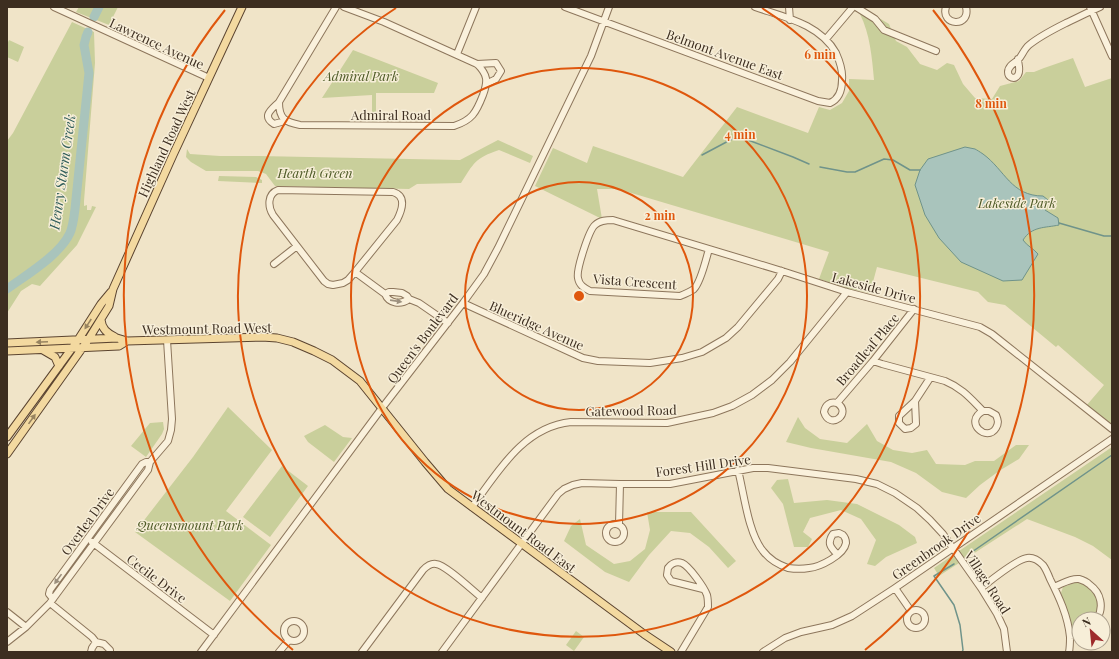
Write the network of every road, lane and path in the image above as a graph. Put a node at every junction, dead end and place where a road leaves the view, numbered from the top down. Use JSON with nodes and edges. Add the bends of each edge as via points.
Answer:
{"nodes":[{"id":1,"x":54,"y":7,"type":"edge"},
{"id":2,"x":242,"y":7,"type":"edge"},
{"id":3,"x":336,"y":7,"type":"edge"},
{"id":4,"x":344,"y":7,"type":"edge"},
{"id":5,"x":476,"y":7,"type":"edge"},
{"id":6,"x":565,"y":7,"type":"edge"},
{"id":7,"x":609,"y":7,"type":"edge"},
{"id":8,"x":755,"y":7,"type":"edge"},
{"id":9,"x":789,"y":7,"type":"edge"},
{"id":10,"x":854,"y":7,"type":"edge"},
{"id":11,"x":946,"y":7,"type":"edge"},
{"id":12,"x":966,"y":7,"type":"edge"},
{"id":13,"x":1100,"y":7,"type":"edge"},
{"id":14,"x":1091,"y":9,"type":"edge"},
{"id":15,"x":790,"y":20,"type":"junction"},
{"id":16,"x":604,"y":21,"type":"junction"},
{"id":17,"x":826,"y":39,"type":"junction"},
{"id":18,"x":936,"y":51,"type":"dead end"},
{"id":19,"x":456,"y":54,"type":"junction"},
{"id":20,"x":1112,"y":56,"type":"edge"},
{"id":21,"x":1018,"y":59,"type":"dead end"},
{"id":22,"x":477,"y":64,"type":"junction"},
{"id":23,"x":209,"y":78,"type":"junction"},
{"id":24,"x":486,"y":84,"type":"junction"},
{"id":25,"x":279,"y":106,"type":"junction"},
{"id":26,"x":285,"y":121,"type":"junction"},
{"id":27,"x":603,"y":221,"type":"joint"},
{"id":28,"x":297,"y":246,"type":"junction"},
{"id":29,"x":709,"y":249,"type":"junction"},
{"id":30,"x":274,"y":264,"type":"dead end"},
{"id":31,"x":782,"y":271,"type":"junction"},
{"id":32,"x":355,"y":272,"type":"junction"},
{"id":33,"x":113,"y":289,"type":"junction"},
{"id":34,"x":847,"y":292,"type":"junction"},
{"id":35,"x":385,"y":294,"type":"junction"},
{"id":36,"x":409,"y":299,"type":"junction"},
{"id":37,"x":463,"y":303,"type":"junction"},
{"id":38,"x":914,"y":309,"type":"junction"},
{"id":39,"x":101,"y":320,"type":"junction"},
{"id":40,"x":448,"y":323,"type":"junction"},
{"id":41,"x":117,"y":338,"type":"junction"},
{"id":42,"x":78,"y":340,"type":"junction"},
{"id":43,"x":88,"y":340,"type":"junction"},
{"id":44,"x":167,"y":340,"type":"junction"},
{"id":45,"x":127,"y":341,"type":"junction"},
{"id":46,"x":7,"y":343,"type":"edge"},
{"id":47,"x":71,"y":348,"type":"junction"},
{"id":48,"x":82,"y":348,"type":"junction"},
{"id":49,"x":41,"y":350,"type":"junction"},
{"id":50,"x":7,"y":351,"type":"edge"},
{"id":51,"x":873,"y":361,"type":"junction"},
{"id":52,"x":59,"y":366,"type":"junction"},
{"id":53,"x":930,"y":378,"type":"junction"},
{"id":54,"x":915,"y":401,"type":"dead end"},
{"id":55,"x":837,"y":403,"type":"dead end"},
{"id":56,"x":382,"y":408,"type":"junction"},
{"id":57,"x":983,"y":411,"type":"dead end"},
{"id":58,"x":1112,"y":429,"type":"edge"},
{"id":59,"x":7,"y":437,"type":"edge"},
{"id":60,"x":1112,"y":439,"type":"edge"},
{"id":61,"x":15,"y":443,"type":"junction"},
{"id":62,"x":7,"y":454,"type":"edge"},
{"id":63,"x":150,"y":462,"type":"junction"},
{"id":64,"x":738,"y":470,"type":"junction"},
{"id":65,"x":620,"y":484,"type":"junction"},
{"id":66,"x":472,"y":507,"type":"junction"},
{"id":67,"x":619,"y":525,"type":"dead end"},
{"id":68,"x":88,"y":539,"type":"junction"},
{"id":69,"x":94,"y":544,"type":"junction"},
{"id":70,"x":522,"y":544,"type":"junction"},
{"id":71,"x":953,"y":548,"type":"junction"},
{"id":72,"x":837,"y":554,"type":"dead end"},
{"id":73,"x":1054,"y":587,"type":"junction"},
{"id":74,"x":895,"y":588,"type":"junction"},
{"id":75,"x":981,"y":588,"type":"junction"},
{"id":76,"x":703,"y":589,"type":"junction"},
{"id":77,"x":482,"y":598,"type":"junction"},
{"id":78,"x":51,"y":601,"type":"junction"},
{"id":79,"x":911,"y":611,"type":"dead end"},
{"id":80,"x":1100,"y":611,"type":"edge"},
{"id":81,"x":7,"y":612,"type":"edge"},
{"id":82,"x":26,"y":627,"type":"junction"},
{"id":83,"x":214,"y":635,"type":"junction"},
{"id":84,"x":1070,"y":636,"type":"joint"},
{"id":85,"x":289,"y":640,"type":"dead end"},
{"id":86,"x":7,"y":642,"type":"edge"},
{"id":87,"x":96,"y":642,"type":"junction"},
{"id":88,"x":91,"y":652,"type":"edge"},
{"id":89,"x":110,"y":652,"type":"edge"},
{"id":90,"x":201,"y":652,"type":"edge"},
{"id":91,"x":279,"y":652,"type":"edge"},
{"id":92,"x":362,"y":652,"type":"edge"},
{"id":93,"x":442,"y":652,"type":"edge"},
{"id":94,"x":671,"y":652,"type":"edge"},
{"id":95,"x":681,"y":652,"type":"edge"},
{"id":96,"x":763,"y":652,"type":"edge"},
{"id":97,"x":1007,"y":652,"type":"edge"},
{"id":98,"x":1069,"y":652,"type":"edge"}],
"edges":[{"from":1,"to":23,"type":"street","name":"Lawrence Avenue"},
{"from":2,"to":23,"type":"main road","name":"Highland Road West"},
{"from":3,"to":25,"type":"street"},
{"from":4,"to":19,"type":"street"},
{"from":5,"to":19,"type":"street"},
{"from":6,"to":16,"type":"street","name":"Belmont Avenue East"},
{"from":7,"to":16,"type":"street","name":"Queen's Boulevard"},
{"from":8,"to":15,"type":"street"},
{"from":9,"to":15,"type":"street"},
{"from":10,"to":17,"type":"street"},
{"from":10,"to":18,"type":"street","via":[[875,19],[884,30]]},
{"from":11,"to":12,"type":"street","via":[[945,14],[951,21],[956,22],[962,21],[965,17]]},
{"from":13,"to":14,"type":"street"},
{"from":14,"to":20,"type":"street"},
{"from":14,"to":21,"type":"street","via":[[1029,45]]},
{"from":15,"to":17,"type":"street","via":[[806,26]]},
{"from":16,"to":17,"type":"street","name":"Belmont Avenue East","via":[[818,101],[830,103],[838,98],[843,78],[837,56]]},
{"from":16,"to":37,"type":"street","name":"Queen's Boulevard","via":[[591,56],[498,248],[484,274]]},
{"from":19,"to":22,"type":"street"},
{"from":22,"to":24,"type":"street","via":[[484,73]]},
{"from":22,"to":24,"type":"street","via":[[496,63],[501,71],[496,79]]},
{"from":23,"to":33,"type":"main road","name":"Highland Road West"},
{"from":24,"to":26,"type":"street","name":"Admiral Road","via":[[475,113],[454,126],[300,125]]},
{"from":25,"to":26,"type":"street"},
{"from":25,"to":26,"type":"street","name":"Admiral Road","via":[[269,111],[268,117],[274,124]]},
{"from":27,"to":29,"type":"street","name":"Lakeside Drive","via":[[613,220]]},
{"from":27,"to":29,"type":"street","name":"Vista Crescent","via":[[595,224],[591,231],[578,269],[580,284],[590,291],[680,296],[698,284]]},
{"from":28,"to":30,"type":"street"},
{"from":28,"to":32,"type":"street","via":[[328,284],[343,283]]},
{"from":28,"to":32,"type":"street","via":[[271,212],[269,202],[274,192],[293,190],[397,193],[403,206],[397,220]]},
{"from":29,"to":31,"type":"street","name":"Lakeside Drive"},
{"from":31,"to":34,"type":"street","name":"Lakeside Drive"},
{"from":31,"to":37,"type":"street","name":"Blueridge Avenue","via":[[738,327],[726,338],[702,352],[657,362],[598,361],[583,358]]},
{"from":32,"to":35,"type":"street"},
{"from":33,"to":39,"type":"main road","name":"Highland Road West","via":[[109,306]]},
{"from":33,"to":42,"type":"main road","name":"Highland Road West","one_way":true},
{"from":34,"to":38,"type":"street","name":"Lakeside Drive"},
{"from":34,"to":66,"type":"street","name":"Gatewood Road","via":[[790,362],[752,396],[719,411],[668,423],[571,422],[550,426],[519,447]]},
{"from":35,"to":36,"type":"street","via":[[397,292]]},
{"from":35,"to":36,"type":"street","one_way":true,"via":[[395,303]]},
{"from":36,"to":40,"type":"street"},
{"from":37,"to":40,"type":"street","name":"Queen's Boulevard"},
{"from":38,"to":51,"type":"street","name":"Broadleaf Place"},
{"from":38,"to":58,"type":"street","name":"Lakeside Drive","via":[[980,327],[992,334]]},
{"from":39,"to":41,"type":"main road","via":[[102,327]]},
{"from":39,"to":43,"type":"main road","name":"Highland Road West"},
{"from":40,"to":56,"type":"street","name":"Queen's Boulevard"},
{"from":41,"to":43,"type":"main road","name":"Westmount Road West"},
{"from":41,"to":45,"type":"main road","name":"Westmount Road West"},
{"from":42,"to":43,"type":"main road","name":"Westmount Road West"},
{"from":42,"to":46,"type":"main road","name":"Westmount Road West","one_way":true},
{"from":42,"to":47,"type":"main road","name":"Highland Road West"},
{"from":43,"to":48,"type":"main road","name":"Highland Road West"},
{"from":44,"to":45,"type":"main road","name":"Westmount Road West"},
{"from":44,"to":56,"type":"main road","name":"Westmount Road West","via":[[262,337],[293,342],[332,360],[360,381]]},
{"from":44,"to":63,"type":"street","name":"Overlea Drive","via":[[172,430],[168,441]]},
{"from":45,"to":48,"type":"main road","name":"Westmount Road West","via":[[119,346]]},
{"from":47,"to":48,"type":"main road","name":"Westmount Road West"},
{"from":47,"to":49,"type":"main road","name":"Westmount Road West"},
{"from":47,"to":52,"type":"main road","name":"Highland Road West"},
{"from":61,"to":48,"type":"main road","name":"Highland Road West","one_way":true},
{"from":49,"to":50,"type":"main road","name":"Westmount Road West"},
{"from":49,"to":52,"type":"main road","via":[[55,357]]},
{"from":51,"to":53,"type":"street"},
{"from":51,"to":55,"type":"street","name":"Broadleaf Place"},
{"from":52,"to":59,"type":"main road","name":"Highland Road West"},
{"from":53,"to":54,"type":"street"},
{"from":53,"to":57,"type":"street","via":[[954,385]]},
{"from":56,"to":66,"type":"main road","name":"Westmount Road East","via":[[444,485]]},
{"from":56,"to":83,"type":"street","name":"Queen's Boulevard"},
{"from":59,"to":61,"type":"street"},
{"from":60,"to":71,"type":"street","name":"Greenbrook Drive"},
{"from":61,"to":62,"type":"main road","name":"Highland Road West"},
{"from":63,"to":68,"type":"street","name":"Overlea Drive","via":[[142,464]]},
{"from":63,"to":69,"type":"street","name":"Overlea Drive","via":[[148,470]]},
{"from":64,"to":65,"type":"street","name":"Forest Hill Drive","via":[[670,484]]},
{"from":64,"to":71,"type":"street","name":"Forest Hill Drive","via":[[768,468],[877,484],[918,508]]},
{"from":64,"to":72,"type":"street","via":[[754,535],[769,558],[788,568],[804,569],[828,562]]},
{"from":65,"to":67,"type":"street"},
{"from":65,"to":70,"type":"street","name":"Forest Hill Drive","via":[[582,483],[564,489]]},
{"from":66,"to":70,"type":"main road","name":"Westmount Road East"},
{"from":68,"to":69,"type":"street","name":"Cecile Drive"},
{"from":68,"to":78,"type":"street","name":"Overlea Drive","one_way":true,"via":[[50,590]]},
{"from":69,"to":78,"type":"street","name":"Overlea Drive"},
{"from":69,"to":83,"type":"street","name":"Cecile Drive"},
{"from":70,"to":77,"type":"street","name":"Forest Hill Drive"},
{"from":70,"to":94,"type":"main road","name":"Westmount Road East"},
{"from":71,"to":74,"type":"street","name":"Greenbrook Drive"},
{"from":71,"to":75,"type":"street","name":"Village Road"},
{"from":73,"to":75,"type":"street","via":[[1043,565],[1026,558]]},
{"from":73,"to":80,"type":"street","via":[[1073,580],[1085,581],[1098,593]]},
{"from":73,"to":84,"type":"street","via":[[1065,613]]},
{"from":74,"to":79,"type":"street"},
{"from":74,"to":96,"type":"street","name":"Greenbrook Drive","via":[[842,621],[785,638]]},
{"from":75,"to":97,"type":"street","name":"Village Road","via":[[1004,629]]},
{"from":76,"to":76,"type":"street","via":[[684,564],[676,563],[668,568],[667,575],[671,581]]},
{"from":76,"to":95,"type":"street","via":[[707,595],[708,607]]},
{"from":77,"to":92,"type":"street","via":[[445,568],[436,564],[429,565]]},
{"from":77,"to":93,"type":"street","name":"Forest Hill Drive"},
{"from":78,"to":82,"type":"street","name":"Overlea Drive"},
{"from":78,"to":87,"type":"street"},
{"from":81,"to":82,"type":"street"},
{"from":82,"to":86,"type":"street","name":"Overlea Drive"},
{"from":83,"to":90,"type":"street","name":"Queen's Boulevard"},
{"from":84,"to":98,"type":"street"},
{"from":85,"to":91,"type":"street"},
{"from":87,"to":88,"type":"street"},
{"from":87,"to":89,"type":"street","via":[[104,644]]}]}
